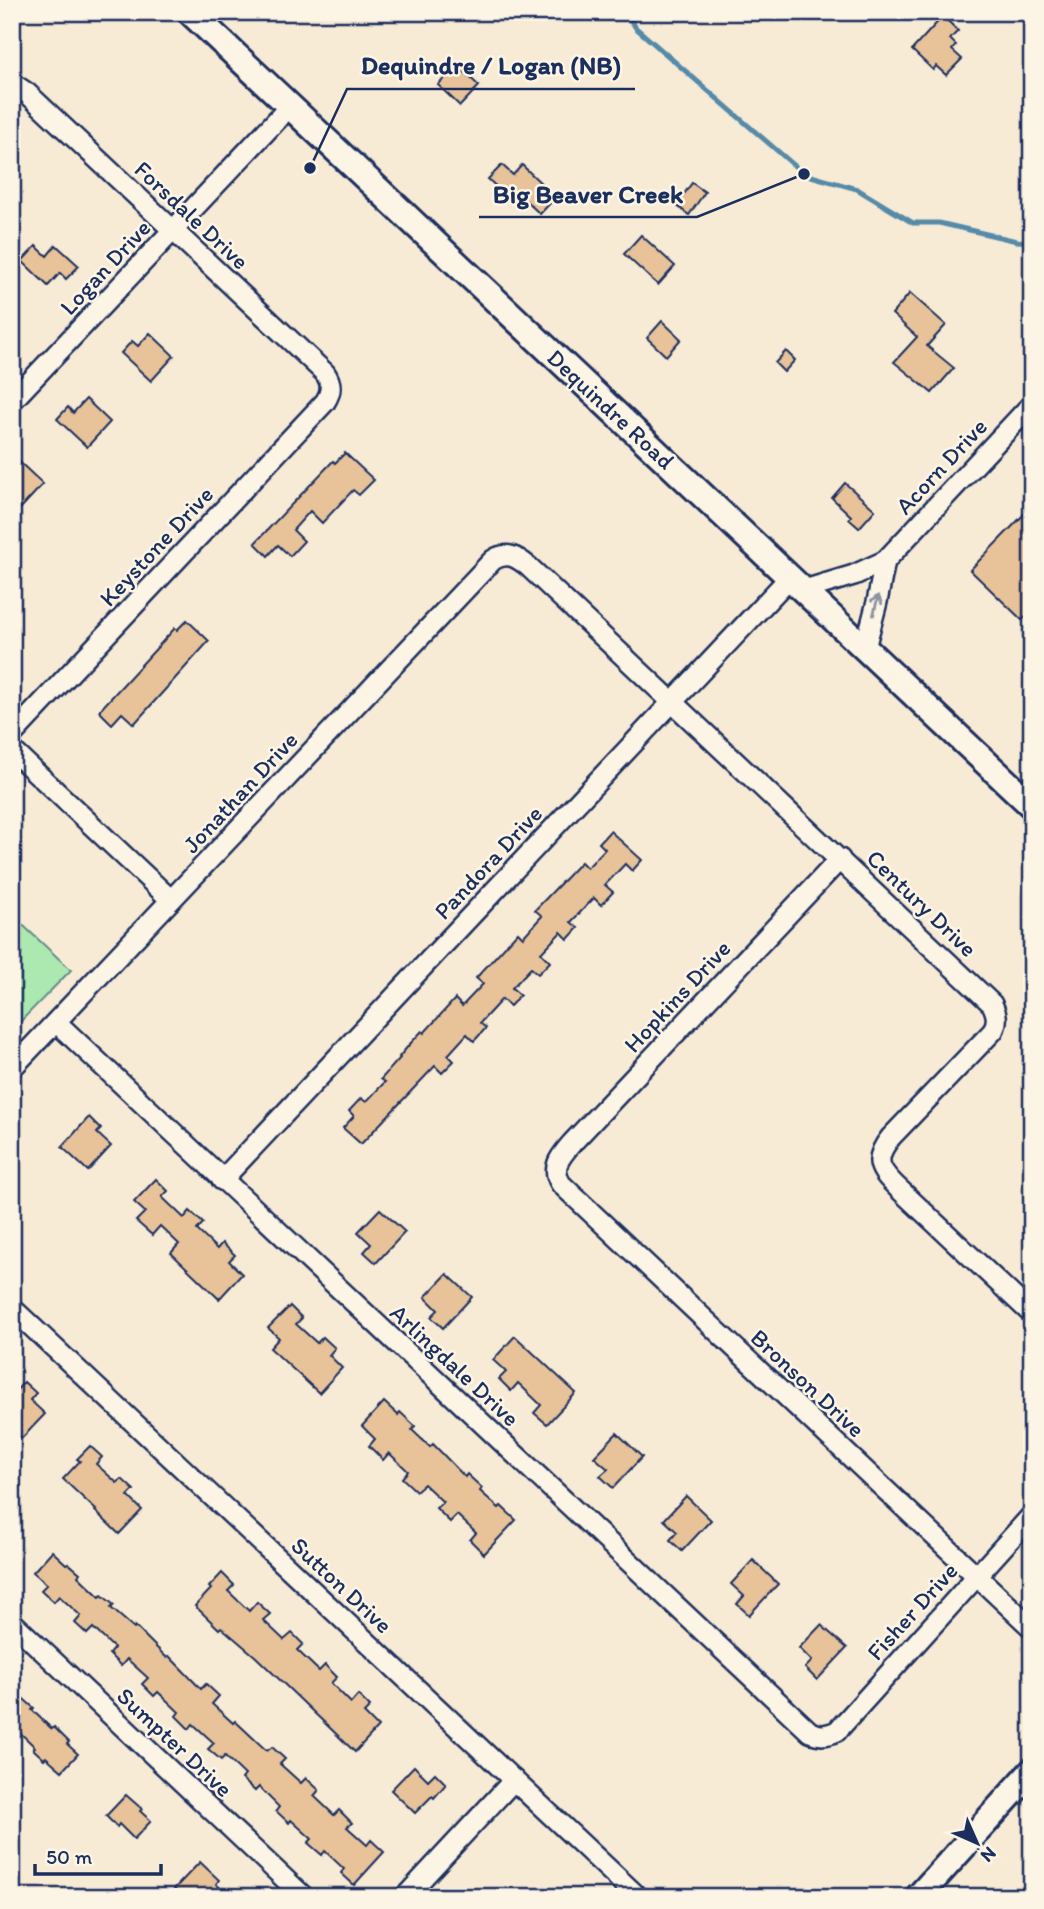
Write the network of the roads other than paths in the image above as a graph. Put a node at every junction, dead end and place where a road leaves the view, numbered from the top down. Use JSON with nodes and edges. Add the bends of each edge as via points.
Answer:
{"nodes":[{"id":1,"x":190,"y":12,"type":"edge"},
{"id":2,"x":12,"y":83,"type":"edge"},
{"id":3,"x":290,"y":106,"type":"junction"},
{"id":4,"x":173,"y":231,"type":"junction"},
{"id":5,"x":331,"y":388,"type":"joint"},
{"id":6,"x":12,"y":401,"type":"edge"},
{"id":7,"x":1032,"y":404,"type":"edge"},
{"id":8,"x":507,"y":555,"type":"joint"},
{"id":9,"x":885,"y":561,"type":"junction"},
{"id":10,"x":797,"y":584,"type":"junction"},
{"id":11,"x":865,"y":648,"type":"junction"},
{"id":12,"x":672,"y":702,"type":"junction"},
{"id":13,"x":12,"y":735,"type":"edge"},
{"id":14,"x":12,"y":750,"type":"edge"},
{"id":15,"x":1032,"y":806,"type":"edge"},
{"id":16,"x":840,"y":859,"type":"junction"},
{"id":17,"x":171,"y":900,"type":"junction"},
{"id":18,"x":56,"y":1022,"type":"junction"},
{"id":19,"x":12,"y":1068,"type":"edge"},
{"id":20,"x":556,"y":1170,"type":"joint"},
{"id":21,"x":222,"y":1180,"type":"junction"},
{"id":22,"x":12,"y":1308,"type":"edge"},
{"id":23,"x":1032,"y":1314,"type":"edge"},
{"id":24,"x":1032,"y":1515,"type":"edge"},
{"id":25,"x":976,"y":1576,"type":"junction"},
{"id":26,"x":12,"y":1622,"type":"edge"},
{"id":27,"x":1032,"y":1628,"type":"edge"},
{"id":28,"x":825,"y":1735,"type":"joint"},
{"id":29,"x":1032,"y":1771,"type":"edge"},
{"id":30,"x":514,"y":1780,"type":"junction"},
{"id":31,"x":304,"y":1897,"type":"edge"},
{"id":32,"x":405,"y":1897,"type":"edge"},
{"id":33,"x":638,"y":1897,"type":"edge"},
{"id":34,"x":918,"y":1897,"type":"edge"}],
"edges":[{"from":1,"to":3,"type":"main road","name":"Dequindre Road"},
{"from":2,"to":4,"type":"street","name":"Forsdale Drive"},
{"from":3,"to":4,"type":"street","name":"Logan Drive"},
{"from":3,"to":10,"type":"main road","name":"Dequindre Road"},
{"from":4,"to":5,"type":"street","name":"Forsdale Drive","via":[[325,373]]},
{"from":4,"to":6,"type":"street","name":"Logan Drive"},
{"from":5,"to":13,"type":"street","name":"Keystone Drive","via":[[325,402]]},
{"from":7,"to":9,"type":"street","name":"Acorn Drive"},
{"from":8,"to":12,"type":"street","name":"Century Drive","via":[[529,567]]},
{"from":8,"to":17,"type":"street","name":"Jonathan Drive","via":[[493,559]]},
{"from":9,"to":10,"type":"street","name":"Acorn Drive","via":[[854,575]]},
{"from":11,"to":9,"type":"street","one_way":true},
{"from":10,"to":11,"type":"main road","name":"Dequindre Road"},
{"from":10,"to":12,"type":"street","name":"Pandora Drive"},
{"from":11,"to":15,"type":"main road","name":"Dequindre Road"},
{"from":12,"to":16,"type":"street","name":"Century Drive"},
{"from":12,"to":21,"type":"street","name":"Pandora Drive"},
{"from":14,"to":17,"type":"street"},
{"from":16,"to":20,"type":"street","name":"Hopkins Drive","via":[[572,1143]]},
{"from":16,"to":23,"type":"street","name":"Century Drive","via":[[996,1012],[993,1031],[883,1146],[879,1160],[885,1175]]},
{"from":17,"to":18,"type":"street","name":"Jonathan Drive"},
{"from":18,"to":19,"type":"street","name":"Jonathan Drive"},
{"from":18,"to":21,"type":"street","name":"Arlingdale Drive"},
{"from":20,"to":25,"type":"street","name":"Bronson Drive","via":[[561,1184]]},
{"from":21,"to":28,"type":"street","name":"Arlingdale Drive","via":[[803,1726]]},
{"from":22,"to":30,"type":"street","name":"Sutton Drive"},
{"from":24,"to":25,"type":"street","name":"Fisher Drive"},
{"from":25,"to":27,"type":"street","name":"Bronson Drive"},
{"from":25,"to":28,"type":"street","name":"Fisher Drive","via":[[847,1720]]},
{"from":26,"to":31,"type":"street","name":"Sumpter Drive"},
{"from":29,"to":34,"type":"main road"},
{"from":30,"to":32,"type":"street"},
{"from":30,"to":33,"type":"street","name":"Sutton Drive"}]}
